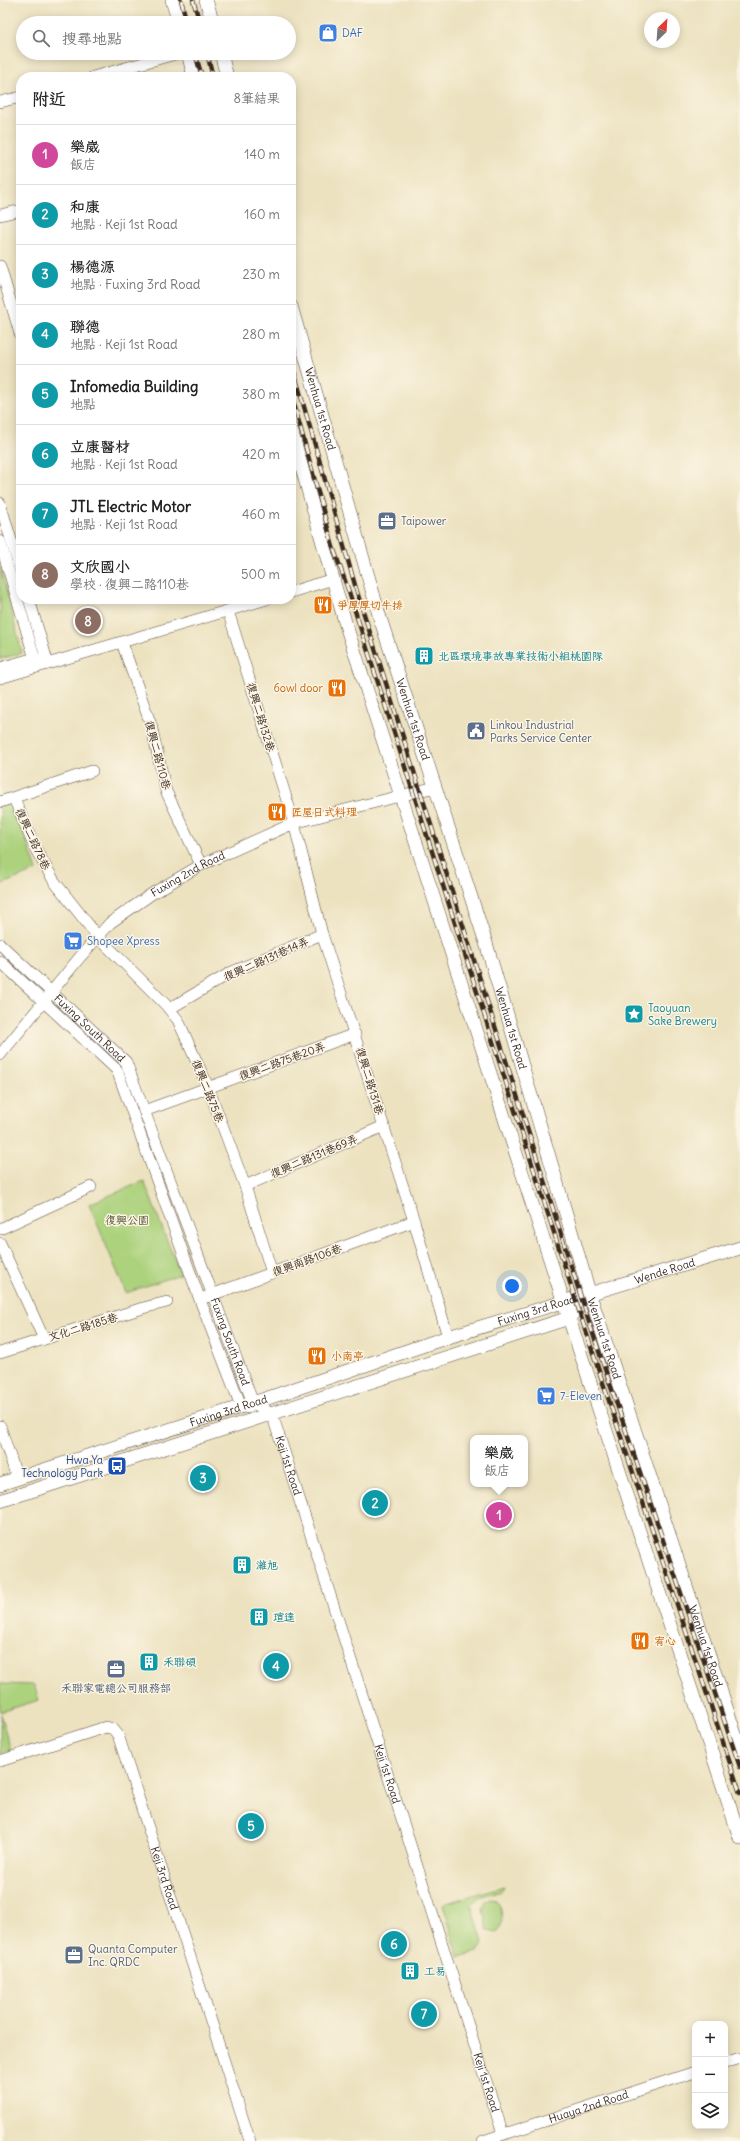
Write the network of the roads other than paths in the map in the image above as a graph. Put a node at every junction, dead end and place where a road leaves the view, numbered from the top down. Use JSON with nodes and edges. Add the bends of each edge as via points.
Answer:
{"nodes":[{"id":1,"x":172,"y":0,"type":"edge"},
{"id":2,"x":206,"y":0,"type":"edge"},
{"id":3,"x":177,"y":16,"type":"edge"},
{"id":4,"x":211,"y":16,"type":"edge"},
{"id":5,"x":154,"y":60,"type":"edge"},
{"id":6,"x":190,"y":60,"type":"edge"},
{"id":7,"x":223,"y":60,"type":"edge"},
{"id":8,"x":111,"y":72,"type":"edge"},
{"id":9,"x":193,"y":72,"type":"edge"},
{"id":10,"x":226,"y":72,"type":"edge"},
{"id":11,"x":16,"y":98,"type":"edge"},
{"id":12,"x":0,"y":102,"type":"edge"},
{"id":13,"x":16,"y":211,"type":"edge"},
{"id":14,"x":0,"y":215,"type":"edge"},
{"id":15,"x":0,"y":266,"type":"edge"},
{"id":16,"x":16,"y":320,"type":"edge"},
{"id":17,"x":296,"y":324,"type":"edge"},
{"id":18,"x":296,"y":447,"type":"edge"},
{"id":19,"x":1,"y":507,"type":"edge"},
{"id":20,"x":0,"y":542,"type":"edge"},
{"id":21,"x":16,"y":557,"type":"edge"},
{"id":22,"x":333,"y":579,"type":"junction"},
{"id":23,"x":16,"y":590,"type":"edge"},
{"id":24,"x":296,"y":590,"type":"edge"},
{"id":25,"x":21,"y":604,"type":"edge"},
{"id":26,"x":30,"y":604,"type":"edge"},
{"id":27,"x":251,"y":604,"type":"edge"},
{"id":28,"x":228,"y":611,"type":"junction"},
{"id":29,"x":122,"y":643,"type":"junction"},
{"id":30,"x":40,"y":662,"type":"junction"},
{"id":31,"x":0,"y":668,"type":"edge"},
{"id":32,"x":0,"y":678,"type":"edge"},
{"id":33,"x":92,"y":771,"type":"dead end"},
{"id":34,"x":435,"y":787,"type":"junction"},
{"id":35,"x":401,"y":796,"type":"junction"},
{"id":36,"x":14,"y":798,"type":"junction"},
{"id":37,"x":0,"y":802,"type":"edge"},
{"id":38,"x":294,"y":823,"type":"junction"},
{"id":39,"x":201,"y":865,"type":"junction"},
{"id":40,"x":322,"y":934,"type":"junction"},
{"id":41,"x":98,"y":937,"type":"junction"},
{"id":42,"x":0,"y":944,"type":"edge"},
{"id":43,"x":0,"y":961,"type":"edge"},
{"id":44,"x":51,"y":992,"type":"junction"},
{"id":45,"x":44,"y":1001,"type":"junction"},
{"id":46,"x":169,"y":1009,"type":"junction"},
{"id":47,"x":80,"y":1019,"type":"junction"},
{"id":48,"x":72,"y":1028,"type":"junction"},
{"id":49,"x":355,"y":1034,"type":"junction"},
{"id":50,"x":0,"y":1055,"type":"edge"},
{"id":51,"x":208,"y":1087,"type":"junction"},
{"id":52,"x":144,"y":1111,"type":"junction"},
{"id":53,"x":384,"y":1126,"type":"junction"},
{"id":54,"x":245,"y":1186,"type":"junction"},
{"id":55,"x":91,"y":1187,"type":"dead end"},
{"id":56,"x":414,"y":1221,"type":"junction"},
{"id":57,"x":0,"y":1229,"type":"edge"},
{"id":58,"x":0,"y":1243,"type":"edge"},
{"id":59,"x":740,"y":1248,"type":"edge"},
{"id":60,"x":272,"y":1273,"type":"junction"},
{"id":61,"x":213,"y":1295,"type":"junction"},
{"id":62,"x":590,"y":1295,"type":"junction"},
{"id":63,"x":200,"y":1300,"type":"junction"},
{"id":64,"x":167,"y":1302,"type":"dead end"},
{"id":65,"x":564,"y":1303,"type":"junction"},
{"id":66,"x":569,"y":1318,"type":"junction"},
{"id":67,"x":448,"y":1337,"type":"junction"},
{"id":68,"x":44,"y":1339,"type":"junction"},
{"id":69,"x":0,"y":1353,"type":"edge"},
{"id":70,"x":247,"y":1404,"type":"junction"},
{"id":71,"x":272,"y":1414,"type":"junction"},
{"id":72,"x":0,"y":1426,"type":"edge"},
{"id":73,"x":119,"y":1445,"type":"junction"},
{"id":74,"x":124,"y":1462,"type":"junction"},
{"id":75,"x":17,"y":1478,"type":"junction"},
{"id":76,"x":0,"y":1484,"type":"edge"},
{"id":77,"x":0,"y":1501,"type":"edge"},
{"id":78,"x":740,"y":1749,"type":"edge"},
{"id":79,"x":0,"y":1761,"type":"edge"},
{"id":80,"x":740,"y":1838,"type":"edge"},
{"id":81,"x":740,"y":2058,"type":"edge"},
{"id":82,"x":728,"y":2062,"type":"edge"},
{"id":83,"x":692,"y":2073,"type":"edge"},
{"id":84,"x":503,"y":2134,"type":"junction"},
{"id":85,"x":250,"y":2141,"type":"edge"},
{"id":86,"x":483,"y":2141,"type":"edge"}],
"edges":[{"from":1,"to":3,"type":"street"},
{"from":2,"to":4,"type":"street"},
{"from":5,"to":8,"type":"street"},
{"from":6,"to":9,"type":"street"},
{"from":7,"to":10,"type":"street"},
{"from":11,"to":12,"type":"street"},
{"from":13,"to":14,"type":"street"},
{"from":15,"to":16,"type":"street"},
{"from":17,"to":34,"type":"street","name":"Wenhua 1st Road","via":[[380,618]]},
{"from":18,"to":22,"type":"street"},
{"from":19,"to":21,"type":"street"},
{"from":20,"to":23,"type":"street"},
{"from":22,"to":24,"type":"street"},
{"from":22,"to":35,"type":"street"},
{"from":25,"to":30,"type":"street"},
{"from":26,"to":30,"type":"street"},
{"from":27,"to":28,"type":"street"},
{"from":28,"to":29,"type":"street"},
{"from":28,"to":38,"type":"street","name":"復興二路132巷"},
{"from":29,"to":30,"type":"street"},
{"from":29,"to":39,"type":"street","name":"復興二路110巷","via":[[151,725],[166,791]]},
{"from":30,"to":31,"type":"street"},
{"from":30,"to":32,"type":"street"},
{"from":33,"to":36,"type":"street"},
{"from":34,"to":35,"type":"street","name":"Fuxing 2nd Road"},
{"from":34,"to":62,"type":"street","name":"Wenhua 1st Road","via":[[486,943]]},
{"from":35,"to":38,"type":"street","name":"Fuxing 2nd Road"},
{"from":35,"to":65,"type":"street"},
{"from":36,"to":37,"type":"street"},
{"from":36,"to":41,"type":"street","name":"復興二路78巷","via":[[35,848],[54,881]]},
{"from":38,"to":39,"type":"street","name":"Fuxing 2nd Road"},
{"from":38,"to":40,"type":"street","name":"復興二路131巷"},
{"from":39,"to":41,"type":"street","name":"Fuxing 2nd Road","via":[[127,910],[110,923]]},
{"from":40,"to":46,"type":"street","name":"復興二路131巷14弄","via":[[232,972]]},
{"from":40,"to":49,"type":"street","name":"復興二路131巷"},
{"from":41,"to":44,"type":"street","name":"Fuxing 2nd Road"},
{"from":41,"to":46,"type":"street","name":"復興二路75巷"},
{"from":42,"to":44,"type":"street","name":"Fuxing South Road"},
{"from":43,"to":45,"type":"street","name":"Fuxing South Road"},
{"from":44,"to":45,"type":"street","name":"Fuxing 2nd Road"},
{"from":44,"to":47,"type":"street","name":"Fuxing South Road"},
{"from":45,"to":48,"type":"street","name":"Fuxing South Road"},
{"from":45,"to":50,"type":"street","name":"Fuxing 2nd Road"},
{"from":46,"to":51,"type":"street","name":"復興二路75巷","via":[[178,1020]]},
{"from":47,"to":48,"type":"street"},
{"from":47,"to":52,"type":"street","name":"Fuxing South Road","via":[[126,1062]]},
{"from":48,"to":63,"type":"street","name":"Fuxing South Road","via":[[117,1070]]},
{"from":49,"to":51,"type":"street","name":"復興二路75巷20弄"},
{"from":49,"to":53,"type":"street","name":"復興二路131巷"},
{"from":51,"to":52,"type":"street","name":"復興二路75巷20弄"},
{"from":51,"to":54,"type":"street","name":"復興二路75巷"},
{"from":52,"to":61,"type":"street","name":"Fuxing South Road"},
{"from":53,"to":54,"type":"street","name":"復興二路131巷69弄"},
{"from":53,"to":56,"type":"street","name":"復興二路131巷"},
{"from":54,"to":60,"type":"street","name":"復興二路75巷"},
{"from":55,"to":57,"type":"street"},
{"from":56,"to":60,"type":"street","name":"復興南路106巷"},
{"from":56,"to":67,"type":"street","name":"復興二路131巷"},
{"from":58,"to":68,"type":"street"},
{"from":59,"to":62,"type":"street","name":"Wende Road"},
{"from":60,"to":61,"type":"street","name":"復興南路106巷"},
{"from":61,"to":63,"type":"street","name":"復興南路106巷"},
{"from":61,"to":70,"type":"street","name":"Fuxing South Road"},
{"from":62,"to":65,"type":"street","name":"Fuxing 3rd Road"},
{"from":62,"to":66,"type":"street","name":"Fuxing 3rd Road"},
{"from":62,"to":78,"type":"street","name":"Wenhua 1st Road"},
{"from":63,"to":70,"type":"street","name":"Fuxing South Road"},
{"from":64,"to":68,"type":"street","name":"文化二路185巷"},
{"from":65,"to":66,"type":"street"},
{"from":65,"to":67,"type":"street","name":"Fuxing 3rd Road"},
{"from":66,"to":71,"type":"street","name":"Fuxing 3rd Road"},
{"from":66,"to":80,"type":"street"},
{"from":67,"to":70,"type":"street","name":"Fuxing 3rd Road"},
{"from":68,"to":69,"type":"street","name":"文化二路185巷"},
{"from":70,"to":71,"type":"street"},
{"from":70,"to":73,"type":"street","name":"Fuxing 3rd Road"},
{"from":71,"to":74,"type":"street","name":"Fuxing 3rd Road"},
{"from":71,"to":84,"type":"street","name":"Keji 1st Road"},
{"from":72,"to":75,"type":"street"},
{"from":73,"to":74,"type":"street"},
{"from":73,"to":75,"type":"street","name":"Fuxing 3rd Road"},
{"from":74,"to":77,"type":"street","name":"Fuxing 3rd Road"},
{"from":75,"to":76,"type":"street","name":"Fuxing 3rd Road"},
{"from":79,"to":85,"type":"street","name":"Keji 3rd Road","via":[[106,1727],[113,1729],[118,1735]]},
{"from":81,"to":82,"type":"street"},
{"from":83,"to":84,"type":"street","name":"Huaya 2nd Road"},
{"from":84,"to":86,"type":"street","name":"Huaya 2nd Road"}]}
